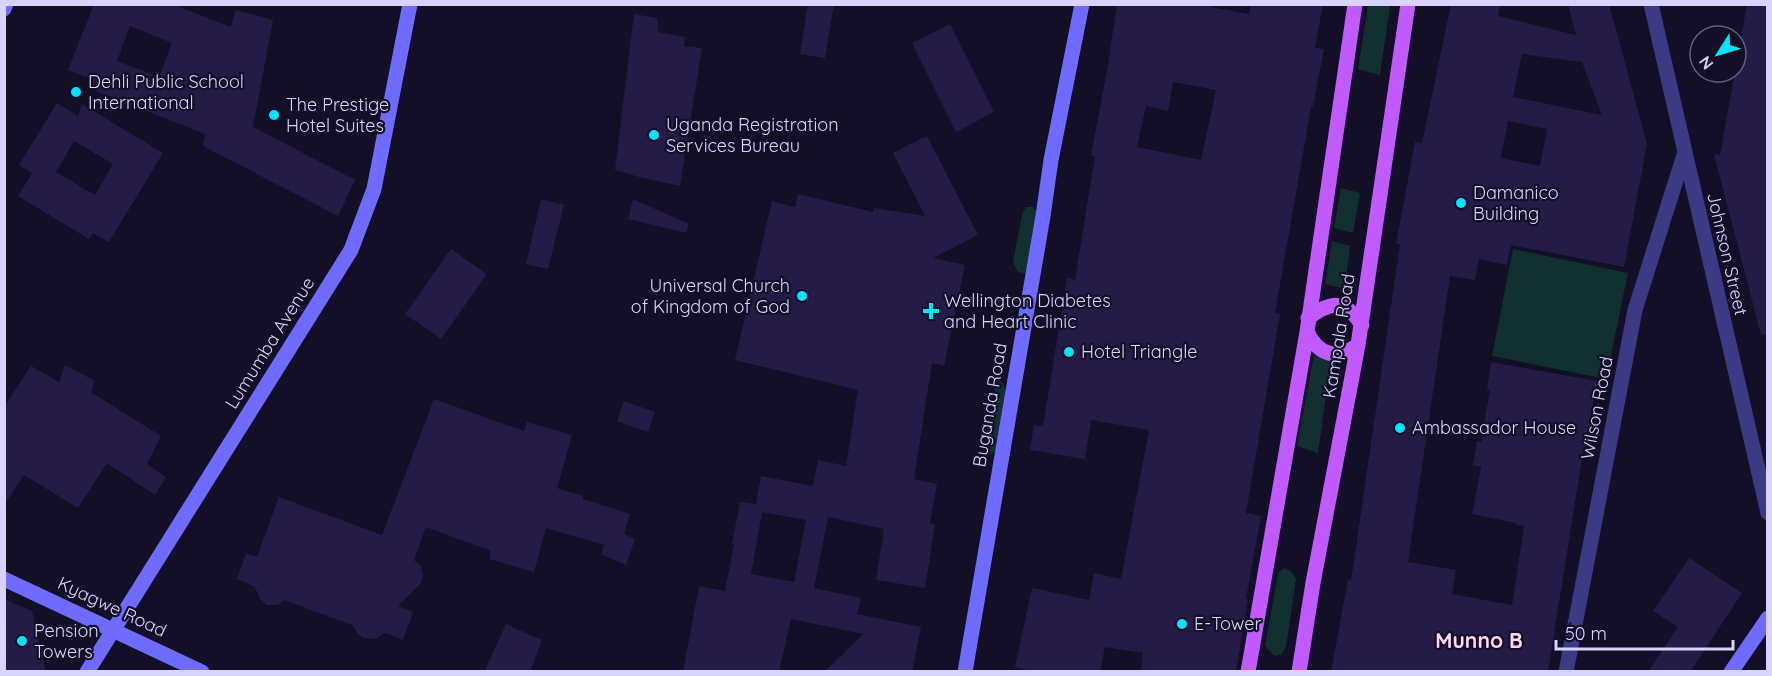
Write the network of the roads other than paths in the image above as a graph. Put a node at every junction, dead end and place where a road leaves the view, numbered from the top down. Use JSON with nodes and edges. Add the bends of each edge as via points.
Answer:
{"nodes":[{"id":1,"x":6,"y":4,"type":"edge"},
{"id":2,"x":410,"y":4,"type":"edge"},
{"id":3,"x":1082,"y":4,"type":"edge"},
{"id":4,"x":1355,"y":4,"type":"edge"},
{"id":5,"x":1408,"y":4,"type":"edge"},
{"id":6,"x":1650,"y":4,"type":"edge"},
{"id":7,"x":4,"y":9,"type":"edge"},
{"id":8,"x":1684,"y":155,"type":"junction"},
{"id":9,"x":1362,"y":324,"type":"junction"},
{"id":10,"x":1308,"y":325,"type":"junction"},
{"id":11,"x":1359,"y":345,"type":"junction"},
{"id":12,"x":1767,"y":513,"type":"edge"},
{"id":13,"x":4,"y":579,"type":"edge"},
{"id":14,"x":1767,"y":618,"type":"edge"},
{"id":15,"x":114,"y":629,"type":"junction"},
{"id":16,"x":87,"y":672,"type":"edge"},
{"id":17,"x":202,"y":672,"type":"edge"},
{"id":18,"x":965,"y":672,"type":"edge"},
{"id":19,"x":1248,"y":672,"type":"edge"},
{"id":20,"x":1299,"y":672,"type":"edge"},
{"id":21,"x":1566,"y":672,"type":"edge"},
{"id":22,"x":1731,"y":672,"type":"edge"}],
"edges":[{"from":1,"to":7,"type":"main road"},
{"from":2,"to":15,"type":"main road","name":"Lumumba Avenue","via":[[374,189],[351,250]]},
{"from":3,"to":18,"type":"main road","name":"Buganda Road","via":[[1051,160]]},
{"from":4,"to":10,"type":"main road","name":"Kampala Road"},
{"from":5,"to":9,"type":"main road","name":"Kampala Road"},
{"from":6,"to":8,"type":"street","name":"Johnson Street"},
{"from":8,"to":12,"type":"street","name":"Johnson Street"},
{"from":8,"to":21,"type":"street","name":"Wilson Road","via":[[1635,310]]},
{"from":9,"to":10,"type":"main road","via":[[1350,309],[1331,305],[1322,308]]},
{"from":9,"to":11,"type":"main road","name":"Kampala Road"},
{"from":10,"to":11,"type":"main road","via":[[1312,342],[1329,353],[1340,354]]},
{"from":10,"to":19,"type":"main road","name":"Kampala Road"},
{"from":11,"to":20,"type":"main road","name":"Kampala Road"},
{"from":13,"to":15,"type":"main road","name":"Kyagwe Road"},
{"from":14,"to":22,"type":"main road"},
{"from":15,"to":16,"type":"main road","name":"Lumumba Avenue"},
{"from":15,"to":17,"type":"main road","name":"Kyagwe Road"}]}
